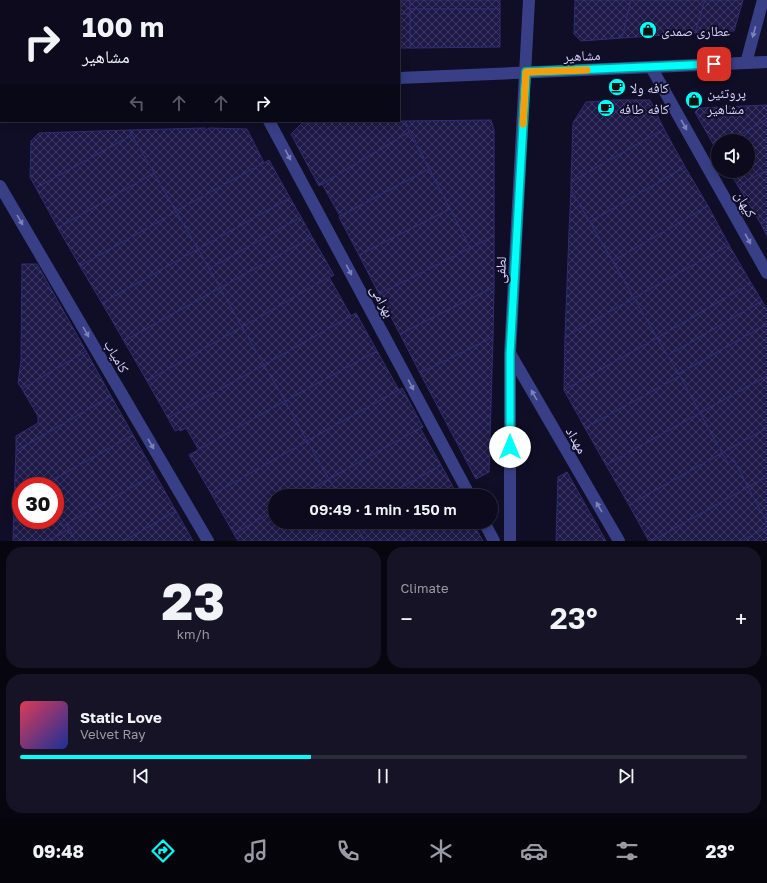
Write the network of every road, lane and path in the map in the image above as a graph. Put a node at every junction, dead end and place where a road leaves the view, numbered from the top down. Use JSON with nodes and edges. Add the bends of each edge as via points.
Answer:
{"nodes":[{"id":1,"x":529,"y":0,"type":"edge"},
{"id":2,"x":763,"y":0,"type":"edge"},
{"id":3,"x":767,"y":62,"type":"edge"},
{"id":4,"x":746,"y":63,"type":"junction"},
{"id":5,"x":651,"y":67,"type":"junction"},
{"id":6,"x":526,"y":72,"type":"junction"},
{"id":7,"x":400,"y":78,"type":"edge"},
{"id":8,"x":270,"y":122,"type":"edge"},
{"id":9,"x":0,"y":186,"type":"edge"},
{"id":10,"x":767,"y":273,"type":"edge"},
{"id":11,"x":510,"y":354,"type":"junction"},
{"id":12,"x":466,"y":489,"type":"edge"},
{"id":13,"x":488,"y":529,"type":"edge"},
{"id":14,"x":208,"y":541,"type":"edge"},
{"id":15,"x":494,"y":541,"type":"edge"},
{"id":16,"x":510,"y":541,"type":"edge"},
{"id":17,"x":618,"y":541,"type":"edge"}],
"edges":[{"from":1,"to":6,"type":"street","name":"لطفی"},
{"from":2,"to":4,"type":"street","one_way":true},
{"from":3,"to":4,"type":"street","name":"مشاهیر"},
{"from":4,"to":5,"type":"street","name":"مشاهیر"},
{"from":5,"to":6,"type":"street","name":"مشاهیر"},
{"from":5,"to":10,"type":"street","name":"کیهان","one_way":true},
{"from":6,"to":7,"type":"street","name":"مشاهیر"},
{"from":6,"to":11,"type":"street","name":"لطفی"},
{"from":8,"to":12,"type":"street","name":"بهرامی","one_way":true},
{"from":9,"to":14,"type":"street","name":"کامیاب","one_way":true},
{"from":11,"to":16,"type":"street","name":"لطفی"},
{"from":17,"to":11,"type":"street","name":"مهداد","one_way":true},
{"from":13,"to":15,"type":"street"}]}
